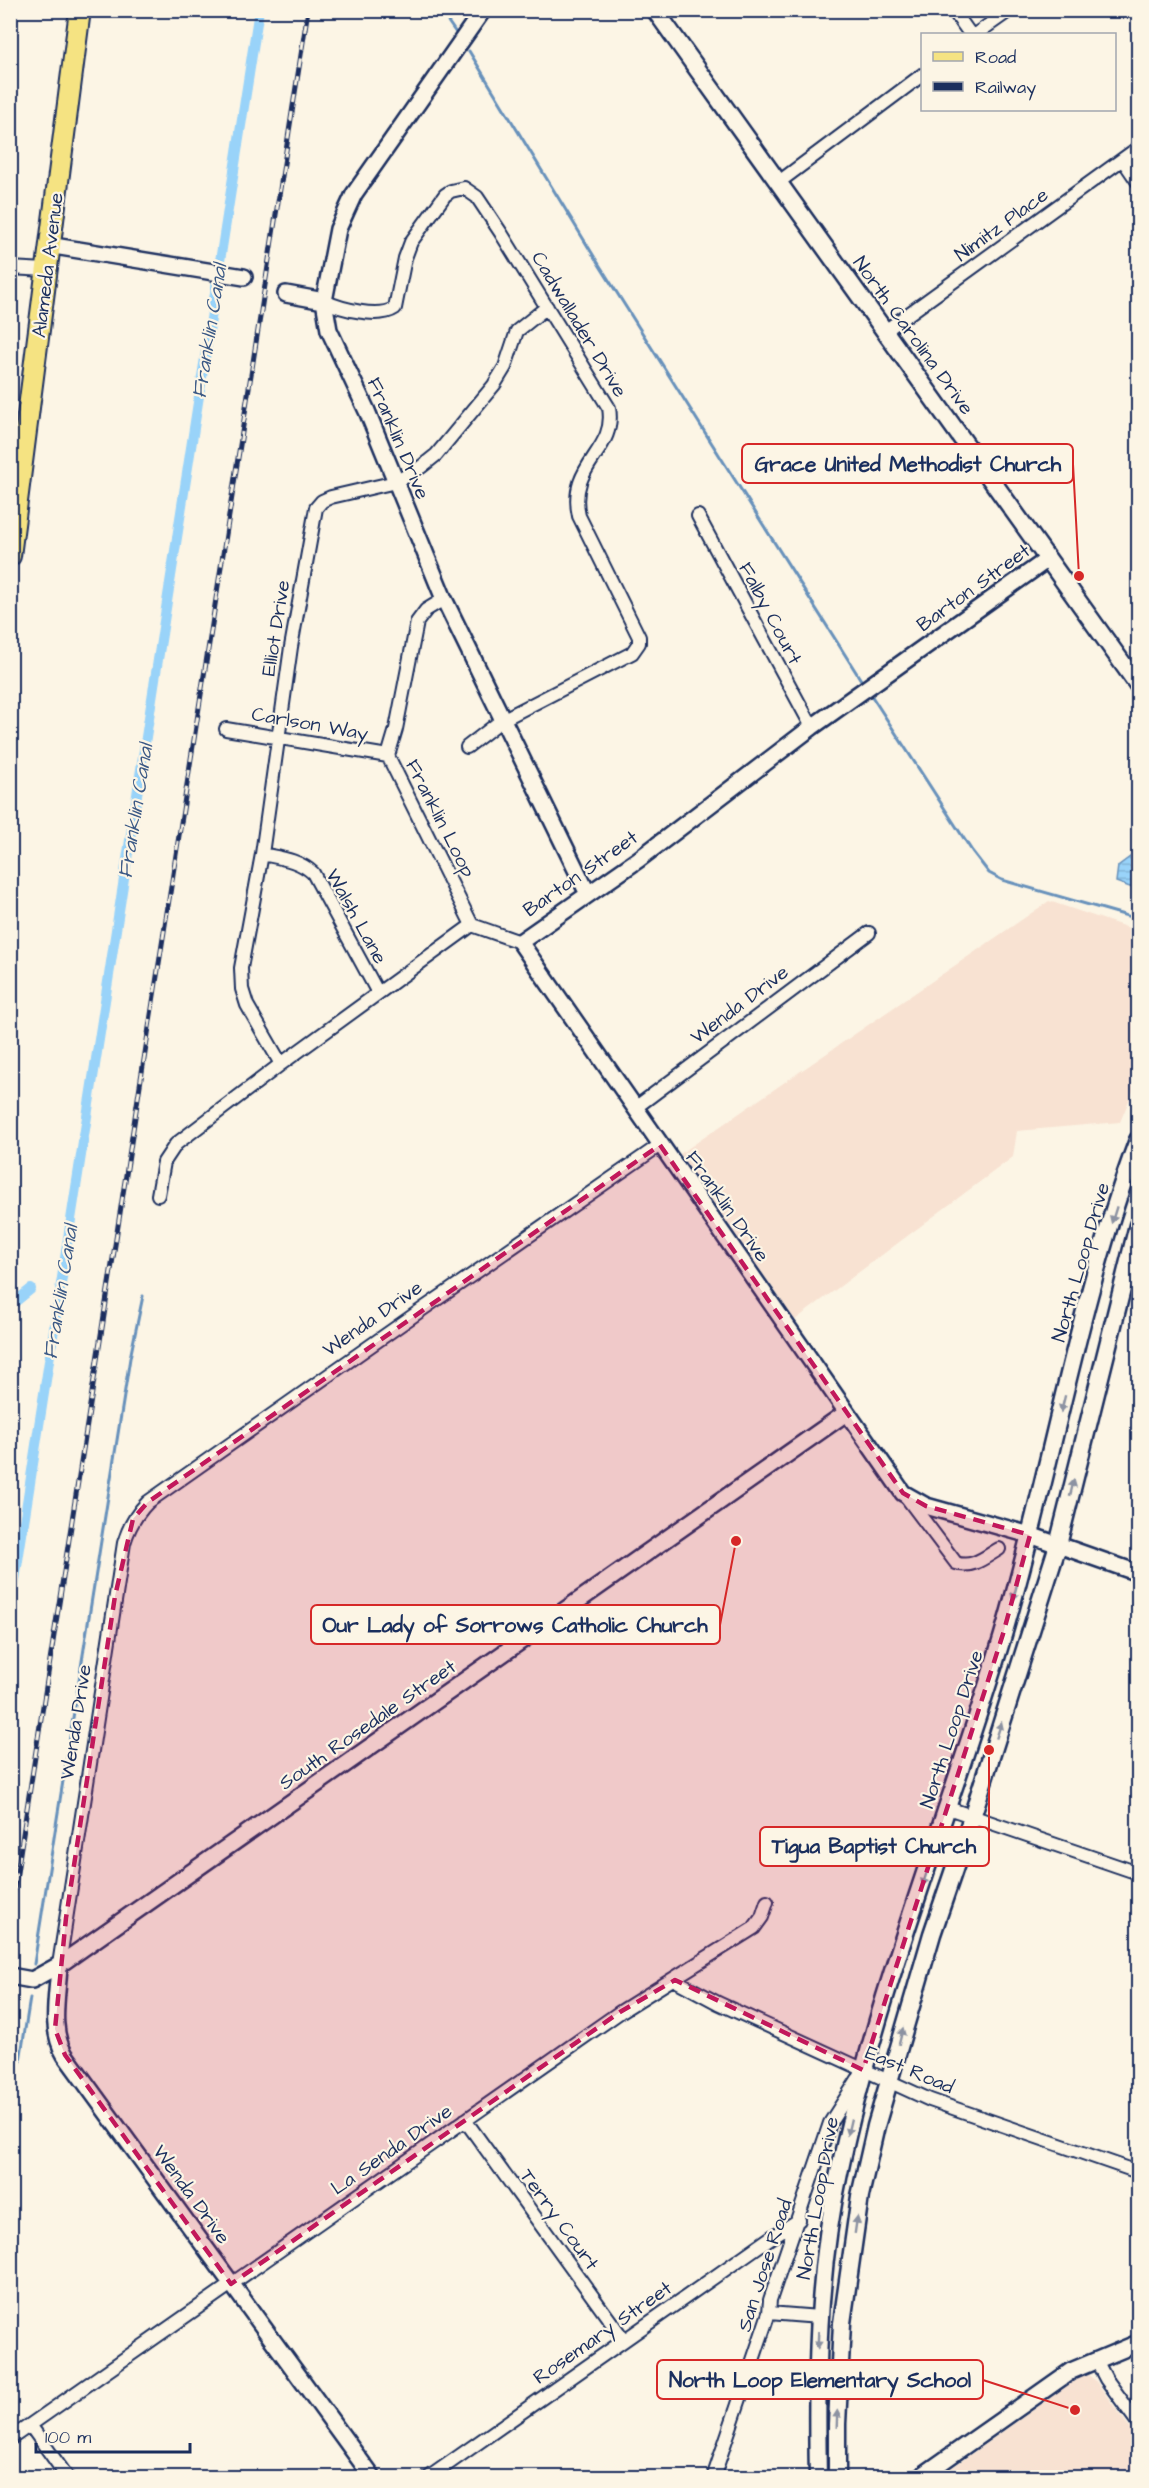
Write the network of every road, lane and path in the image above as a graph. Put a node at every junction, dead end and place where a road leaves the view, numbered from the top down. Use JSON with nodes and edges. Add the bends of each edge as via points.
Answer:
{"nodes":[{"id":1,"x":80,"y":10,"type":"edge"},
{"id":2,"x":483,"y":10,"type":"edge"},
{"id":3,"x":655,"y":10,"type":"edge"},
{"id":4,"x":953,"y":10,"type":"edge"},
{"id":5,"x":1010,"y":10,"type":"edge"},
{"id":6,"x":969,"y":33,"type":"edge"},
{"id":7,"x":977,"y":33,"type":"edge"},
{"id":8,"x":921,"y":76,"type":"edge"},
{"id":9,"x":1138,"y":148,"type":"edge"},
{"id":10,"x":1123,"y":160,"type":"junction"},
{"id":11,"x":779,"y":182,"type":"junction"},
{"id":12,"x":1138,"y":182,"type":"edge"},
{"id":13,"x":48,"y":245,"type":"junction"},
{"id":14,"x":10,"y":268,"type":"edge"},
{"id":15,"x":46,"y":270,"type":"junction"},
{"id":16,"x":237,"y":275,"type":"dead end"},
{"id":17,"x":286,"y":294,"type":"dead end"},
{"id":18,"x":324,"y":301,"type":"junction"},
{"id":19,"x":547,"y":307,"type":"junction"},
{"id":20,"x":885,"y":331,"type":"junction"},
{"id":21,"x":396,"y":482,"type":"junction"},
{"id":22,"x":698,"y":516,"type":"dead end"},
{"id":23,"x":10,"y":556,"type":"edge"},
{"id":24,"x":1048,"y":559,"type":"junction"},
{"id":25,"x":444,"y":599,"type":"junction"},
{"id":26,"x":1138,"y":685,"type":"edge"},
{"id":27,"x":502,"y":720,"type":"junction"},
{"id":28,"x":812,"y":728,"type":"junction"},
{"id":29,"x":226,"y":729,"type":"dead end"},
{"id":30,"x":278,"y":737,"type":"junction"},
{"id":31,"x":467,"y":747,"type":"dead end"},
{"id":32,"x":388,"y":756,"type":"junction"},
{"id":33,"x":262,"y":854,"type":"junction"},
{"id":34,"x":588,"y":894,"type":"junction"},
{"id":35,"x":472,"y":925,"type":"junction"},
{"id":36,"x":869,"y":933,"type":"dead end"},
{"id":37,"x":520,"y":942,"type":"junction"},
{"id":38,"x":378,"y":993,"type":"junction"},
{"id":39,"x":281,"y":1064,"type":"junction"},
{"id":40,"x":635,"y":1108,"type":"junction"},
{"id":41,"x":1138,"y":1140,"type":"edge"},
{"id":42,"x":660,"y":1145,"type":"junction"},
{"id":43,"x":158,"y":1195,"type":"dead end"},
{"id":44,"x":1138,"y":1225,"type":"edge"},
{"id":45,"x":846,"y":1413,"type":"junction"},
{"id":46,"x":903,"y":1493,"type":"junction"},
{"id":47,"x":1030,"y":1535,"type":"junction"},
{"id":48,"x":1058,"y":1545,"type":"junction"},
{"id":49,"x":999,"y":1549,"type":"dead end"},
{"id":50,"x":1138,"y":1573,"type":"edge"},
{"id":51,"x":948,"y":1808,"type":"junction"},
{"id":52,"x":972,"y":1817,"type":"junction"},
{"id":53,"x":1138,"y":1873,"type":"edge"},
{"id":54,"x":767,"y":1902,"type":"dead end"},
{"id":55,"x":59,"y":1965,"type":"junction"},
{"id":56,"x":10,"y":1976,"type":"edge"},
{"id":57,"x":675,"y":1980,"type":"junction"},
{"id":58,"x":863,"y":2070,"type":"junction"},
{"id":59,"x":890,"y":2083,"type":"junction"},
{"id":60,"x":465,"y":2120,"type":"junction"},
{"id":61,"x":1138,"y":2172,"type":"edge"},
{"id":62,"x":799,"y":2220,"type":"junction"},
{"id":63,"x":231,"y":2284,"type":"junction"},
{"id":64,"x":769,"y":2313,"type":"junction"},
{"id":65,"x":819,"y":2317,"type":"junction"},
{"id":66,"x":624,"y":2340,"type":"junction"},
{"id":67,"x":1138,"y":2343,"type":"edge"},
{"id":68,"x":1096,"y":2360,"type":"junction"},
{"id":69,"x":1138,"y":2423,"type":"edge"},
{"id":70,"x":30,"y":2425,"type":"junction"},
{"id":71,"x":10,"y":2439,"type":"edge"},
{"id":72,"x":838,"y":2477,"type":"edge"},
{"id":73,"x":68,"y":2478,"type":"edge"},
{"id":74,"x":373,"y":2478,"type":"edge"},
{"id":75,"x":428,"y":2478,"type":"edge"},
{"id":76,"x":713,"y":2478,"type":"edge"},
{"id":77,"x":818,"y":2478,"type":"edge"},
{"id":78,"x":919,"y":2478,"type":"edge"}],
"edges":[{"from":1,"to":13,"type":"main road","name":"Alameda Avenue"},
{"from":2,"to":18,"type":"street","name":"Franklin Drive","via":[[354,194],[338,229]]},
{"from":3,"to":11,"type":"main road","name":"North Carolina Drive"},
{"from":4,"to":6,"type":"street"},
{"from":5,"to":7,"type":"street"},
{"from":8,"to":11,"type":"street"},
{"from":9,"to":10,"type":"street","name":"Nimitz Place"},
{"from":10,"to":12,"type":"street"},
{"from":10,"to":20,"type":"street","name":"Nimitz Place"},
{"from":11,"to":20,"type":"main road","name":"North Carolina Drive"},
{"from":13,"to":15,"type":"main road","name":"Alameda Avenue"},
{"from":13,"to":16,"type":"street"},
{"from":14,"to":15,"type":"street"},
{"from":15,"to":23,"type":"main road","name":"Alameda Avenue"},
{"from":17,"to":18,"type":"street","name":"Cadwallader Drive"},
{"from":18,"to":19,"type":"street","name":"Cadwallader Drive","via":[[372,313],[395,308],[411,242],[445,195],[464,188],[477,197]]},
{"from":18,"to":21,"type":"street","name":"Franklin Drive","via":[[329,330],[368,411]]},
{"from":19,"to":21,"type":"street","name":"Elliot Drive","via":[[517,331],[505,367],[494,385],[436,455]]},
{"from":19,"to":27,"type":"street","name":"Cadwallader Drive","via":[[609,408],[608,432],[582,475],[576,504],[639,643],[632,653]]},
{"from":20,"to":24,"type":"main road","name":"North Carolina Drive"},
{"from":21,"to":25,"type":"street","name":"Franklin Drive"},
{"from":21,"to":30,"type":"street","name":"Elliot Drive","via":[[330,497],[315,508]]},
{"from":22,"to":28,"type":"street","name":"Falby Court"},
{"from":24,"to":26,"type":"main road","name":"North Carolina Drive"},
{"from":24,"to":28,"type":"street","name":"Barton Street"},
{"from":25,"to":27,"type":"street","name":"Franklin Drive"},
{"from":25,"to":32,"type":"street","name":"Franklin Loop","via":[[426,610],[417,622]]},
{"from":27,"to":31,"type":"street","name":"Cadwallader Drive"},
{"from":27,"to":34,"type":"street","name":"Franklin Drive"},
{"from":28,"to":34,"type":"street","name":"Barton Street"},
{"from":29,"to":30,"type":"street","name":"Carlson Way"},
{"from":30,"to":32,"type":"street","name":"Carlson Way"},
{"from":30,"to":33,"type":"street","name":"Elliot Drive"},
{"from":32,"to":35,"type":"street","name":"Franklin Loop"},
{"from":33,"to":38,"type":"street","name":"Walsh Lane","via":[[293,861],[313,873]]},
{"from":33,"to":39,"type":"street","name":"Elliot Drive","via":[[241,977],[247,1005]]},
{"from":34,"to":37,"type":"street","name":"Barton Street"},
{"from":35,"to":37,"type":"street","name":"Barton Street"},
{"from":35,"to":38,"type":"street"},
{"from":36,"to":40,"type":"street","name":"Wenda Drive"},
{"from":37,"to":40,"type":"street","name":"Franklin Drive"},
{"from":38,"to":39,"type":"street"},
{"from":39,"to":43,"type":"street","via":[[176,1144],[164,1162]]},
{"from":40,"to":42,"type":"street","name":"Franklin Drive"},
{"from":41,"to":47,"type":"main road","name":"North Loop Drive","one_way":true,"via":[[1084,1317]]},
{"from":42,"to":45,"type":"street","name":"Franklin Drive"},
{"from":42,"to":55,"type":"street","name":"Wenda Drive","via":[[139,1510],[124,1543]]},
{"from":48,"to":44,"type":"main road","one_way":true},
{"from":45,"to":46,"type":"street","name":"Franklin Drive"},
{"from":45,"to":55,"type":"street","name":"South Rosedale Street"},
{"from":46,"to":47,"type":"street","name":"Franklin Drive","via":[[926,1506]]},
{"from":46,"to":49,"type":"street","name":"Franklin Drive","via":[[956,1563],[974,1564]]},
{"from":47,"to":48,"type":"street","name":"Franklin Drive"},
{"from":47,"to":51,"type":"main road","name":"North Loop Drive","one_way":true},
{"from":48,"to":50,"type":"street","name":"Franklin Drive"},
{"from":52,"to":48,"type":"main road","one_way":true},
{"from":51,"to":52,"type":"street"},
{"from":51,"to":58,"type":"main road","name":"North Loop Drive","one_way":true},
{"from":52,"to":53,"type":"street"},
{"from":59,"to":52,"type":"main road","one_way":true,"via":[[910,2006]]},
{"from":54,"to":57,"type":"street","name":"La Senda Drive","via":[[757,1926]]},
{"from":55,"to":56,"type":"street","name":"South Rosedale Street","via":[[32,1980]]},
{"from":55,"to":63,"type":"street","name":"Wenda Drive","via":[[55,2029],[58,2043]]},
{"from":57,"to":58,"type":"street","name":"East Road"},
{"from":57,"to":60,"type":"street","name":"La Senda Drive","via":[[643,1996]]},
{"from":58,"to":59,"type":"street","name":"East Road"},
{"from":58,"to":62,"type":"street","name":"San Jose Road","via":[[831,2123]]},
{"from":58,"to":65,"type":"main road","name":"North Loop Drive","one_way":true,"via":[[838,2176]]},
{"from":59,"to":61,"type":"street","name":"East Road"},
{"from":72,"to":59,"type":"main road","one_way":true,"via":[[842,2324],[860,2196]]},
{"from":60,"to":63,"type":"street","name":"La Senda Drive"},
{"from":60,"to":66,"type":"street","name":"Terry Court"},
{"from":62,"to":64,"type":"street","name":"San Jose Road","via":[[770,2300]]},
{"from":62,"to":66,"type":"street","name":"Rosemary Street"},
{"from":63,"to":70,"type":"street","name":"La Senda Drive"},
{"from":63,"to":74,"type":"street","name":"Wenda Drive"},
{"from":64,"to":65,"type":"street"},
{"from":64,"to":76,"type":"street","name":"San Jose Road"},
{"from":65,"to":77,"type":"main road","name":"North Loop Drive","one_way":true},
{"from":66,"to":75,"type":"street","name":"Rosemary Street"},
{"from":67,"to":68,"type":"street"},
{"from":68,"to":69,"type":"street"},
{"from":68,"to":78,"type":"street","via":[[1071,2372]]},
{"from":70,"to":71,"type":"street","name":"La Senda Drive"},
{"from":70,"to":73,"type":"street"}]}
